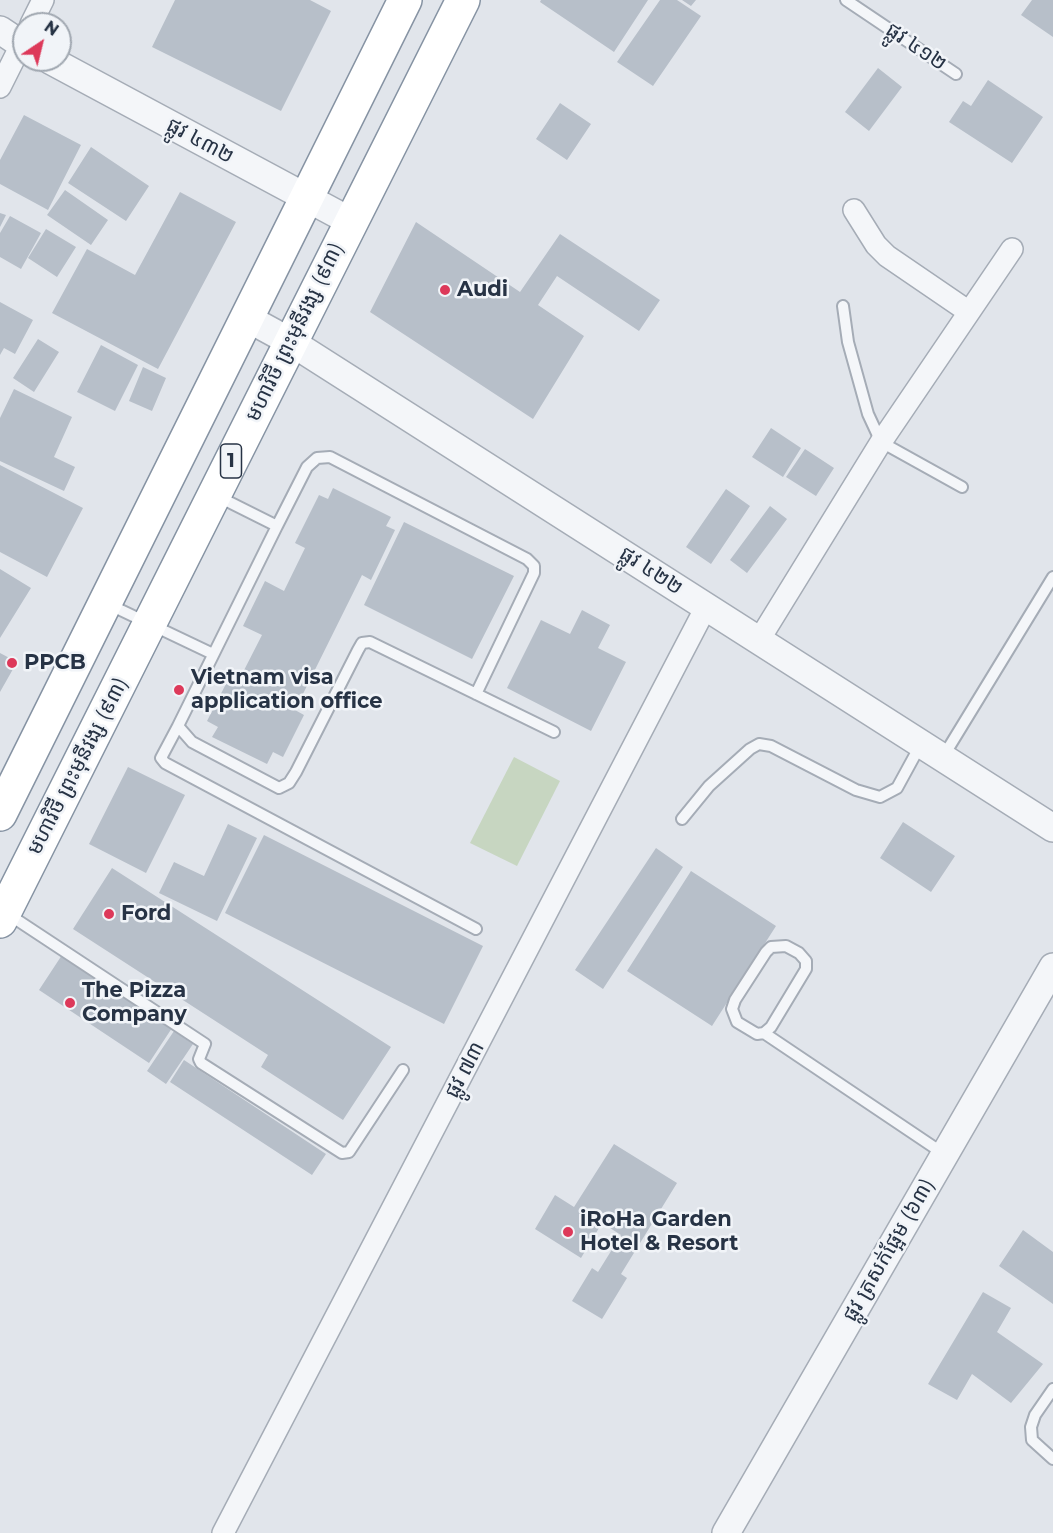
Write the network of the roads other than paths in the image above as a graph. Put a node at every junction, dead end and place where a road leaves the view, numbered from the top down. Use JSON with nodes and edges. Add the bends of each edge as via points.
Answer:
{"nodes":[{"id":1,"x":405,"y":0,"type":"edge"},
{"id":2,"x":462,"y":0,"type":"edge"},
{"id":3,"x":846,"y":0,"type":"edge"},
{"id":4,"x":391,"y":29,"type":"junction"},
{"id":5,"x":436,"y":52,"type":"junction"},
{"id":6,"x":12,"y":57,"type":"edge"},
{"id":7,"x":72,"y":72,"type":"edge"},
{"id":8,"x":956,"y":74,"type":"dead end"},
{"id":9,"x":0,"y":87,"type":"edge"},
{"id":10,"x":306,"y":197,"type":"junction"},
{"id":11,"x":854,"y":210,"type":"dead end"},
{"id":12,"x":350,"y":221,"type":"junction"},
{"id":13,"x":1012,"y":249,"type":"dead end"},
{"id":14,"x":843,"y":306,"type":"dead end"},
{"id":15,"x":969,"y":312,"type":"junction"},
{"id":16,"x":247,"y":318,"type":"junction"},
{"id":17,"x":291,"y":342,"type":"junction"},
{"id":18,"x":881,"y":442,"type":"junction"},
{"id":19,"x":962,"y":487,"type":"dead end"},
{"id":20,"x":214,"y":494,"type":"junction"},
{"id":21,"x":277,"y":526,"type":"junction"},
{"id":22,"x":1053,"y":577,"type":"edge"},
{"id":23,"x":105,"y":603,"type":"junction"},
{"id":24,"x":706,"y":607,"type":"junction"},
{"id":25,"x":149,"y":624,"type":"junction"},
{"id":26,"x":759,"y":640,"type":"junction"},
{"id":27,"x":213,"y":654,"type":"junction"},
{"id":28,"x":476,"y":694,"type":"junction"},
{"id":29,"x":178,"y":726,"type":"junction"},
{"id":30,"x":554,"y":732,"type":"dead end"},
{"id":31,"x":932,"y":751,"type":"junction"},
{"id":32,"x":0,"y":814,"type":"edge"},
{"id":33,"x":682,"y":819,"type":"dead end"},
{"id":34,"x":1053,"y":828,"type":"edge"},
{"id":35,"x":2,"y":914,"type":"edge"},
{"id":36,"x":476,"y":929,"type":"dead end"},
{"id":37,"x":1053,"y":967,"type":"edge"},
{"id":38,"x":764,"y":1034,"type":"junction"},
{"id":39,"x":403,"y":1070,"type":"dead end"},
{"id":40,"x":945,"y":1154,"type":"junction"},
{"id":41,"x":1053,"y":1389,"type":"edge"},
{"id":42,"x":1053,"y":1460,"type":"edge"},
{"id":43,"x":223,"y":1533,"type":"edge"},
{"id":44,"x":726,"y":1533,"type":"edge"}],
"edges":[{"from":1,"to":4,"type":"highway"},
{"from":2,"to":5,"type":"highway","name":"មហាវិថី ព្រះមុនីវង្ស (៩៣)","number":"1"},
{"from":3,"to":8,"type":"lane","name":"ផ្លូវ ៤១២"},
{"from":4,"to":5,"type":"highway"},
{"from":4,"to":10,"type":"highway"},
{"from":5,"to":12,"type":"highway","name":"មហាវិថី ព្រះមុនីវង្ស (៩៣)","number":"1"},
{"from":6,"to":9,"type":"street"},
{"from":7,"to":10,"type":"street","name":"ផ្លូវ ៤៣២"},
{"from":10,"to":12,"type":"street","name":"ផ្លូវ ៤៣២"},
{"from":10,"to":16,"type":"highway"},
{"from":11,"to":15,"type":"street","via":[[870,238],[887,256]]},
{"from":12,"to":17,"type":"highway","name":"មហាវិថី ព្រះមុនីវង្ស (៩៣)","number":"1"},
{"from":13,"to":15,"type":"street"},
{"from":14,"to":18,"type":"lane","via":[[848,342],[868,414]]},
{"from":15,"to":18,"type":"street"},
{"from":16,"to":17,"type":"street","name":"ផ្លូវ ៤២២"},
{"from":16,"to":23,"type":"highway"},
{"from":17,"to":20,"type":"highway","name":"មហាវិថី ព្រះមុនីវង្ស (៩៣)","number":"1"},
{"from":17,"to":24,"type":"street","name":"ផ្លូវ ៤២២"},
{"from":18,"to":19,"type":"lane"},
{"from":18,"to":26,"type":"street"},
{"from":20,"to":21,"type":"lane"},
{"from":20,"to":25,"type":"highway","name":"មហាវិថី ព្រះមុនីវង្ស (៩៣)","number":"1"},
{"from":21,"to":27,"type":"lane"},
{"from":21,"to":28,"type":"lane","via":[[307,467],[317,458],[330,457],[527,559],[534,566],[534,573]]},
{"from":22,"to":31,"type":"lane"},
{"from":23,"to":25,"type":"lane"},
{"from":23,"to":32,"type":"highway"},
{"from":24,"to":26,"type":"street","name":"ផ្លូវ ៤២២"},
{"from":24,"to":43,"type":"street","name":"ផ្លូវ ៧៣"},
{"from":25,"to":27,"type":"lane"},
{"from":25,"to":35,"type":"highway","name":"មហាវិថី ព្រះមុនីវង្ស (៩៣)","number":"1"},
{"from":26,"to":31,"type":"street","name":"ផ្លូវ ៤២២"},
{"from":27,"to":29,"type":"lane"},
{"from":28,"to":29,"type":"lane","via":[[370,642],[362,643],[296,772],[289,783],[279,788],[192,741]]},
{"from":28,"to":30,"type":"lane"},
{"from":29,"to":36,"type":"lane","via":[[161,758],[165,763]]},
{"from":31,"to":33,"type":"lane","via":[[897,788],[880,797],[856,790],[771,746],[759,744],[709,786]]},
{"from":31,"to":34,"type":"street","name":"ផ្លូវ ៤២២"},
{"from":35,"to":39,"type":"lane","via":[[58,945],[205,1044],[201,1063],[342,1153],[349,1152]]},
{"from":37,"to":40,"type":"street","name":"ផ្លូវ ត្រសក់ផ្អែម (៦៣)"},
{"from":38,"to":38,"type":"lane","via":[[744,1028],[732,1008],[766,952],[771,947],[786,946],[799,952],[806,961],[806,969]]},
{"from":38,"to":40,"type":"lane"},
{"from":40,"to":44,"type":"street","name":"ផ្លូវ ត្រសក់ផ្អែម (៦៣)"},
{"from":41,"to":42,"type":"lane","via":[[1031,1427],[1032,1440]]}]}
